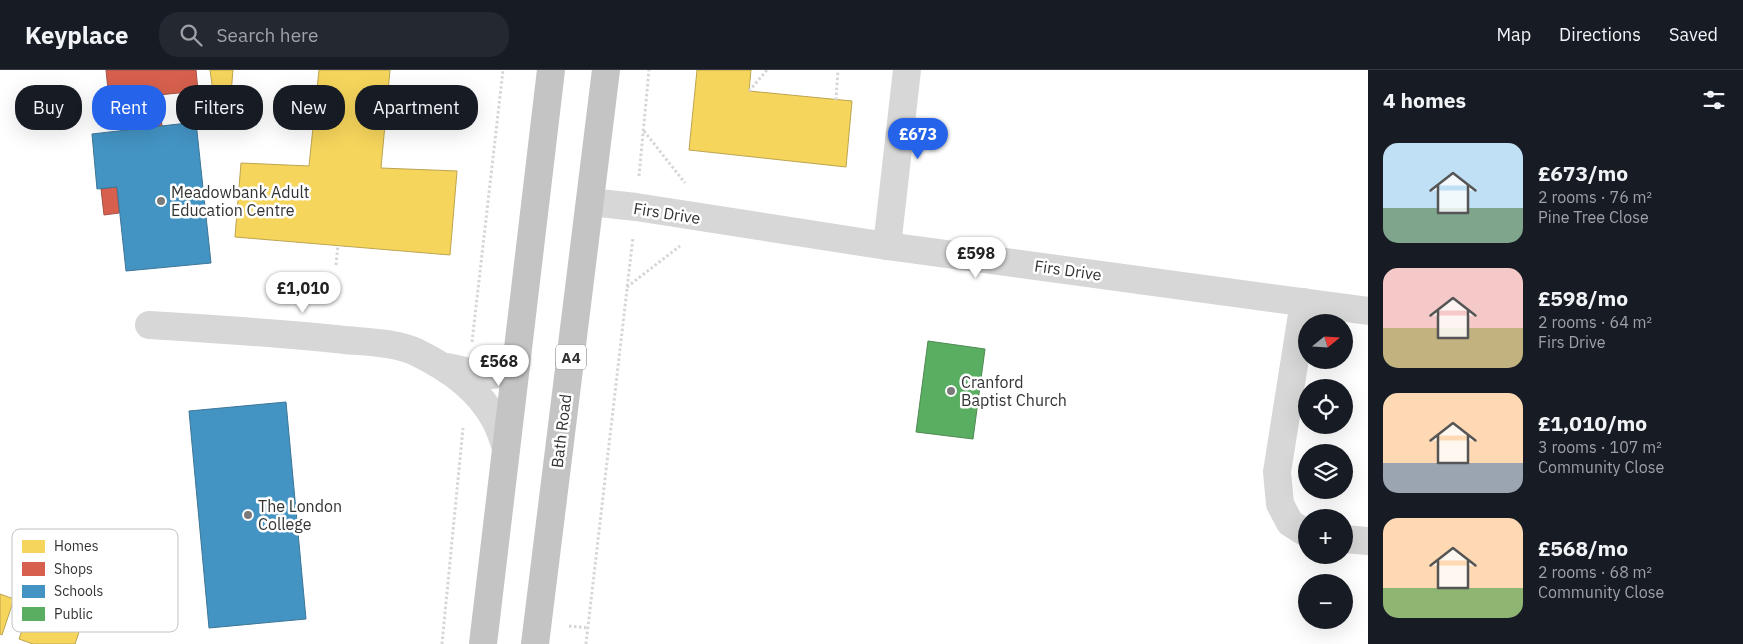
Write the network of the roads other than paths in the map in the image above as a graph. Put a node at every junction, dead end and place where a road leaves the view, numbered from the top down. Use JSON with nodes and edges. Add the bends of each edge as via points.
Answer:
{"nodes":[{"id":1,"x":551,"y":70,"type":"edge"},
{"id":2,"x":606,"y":70,"type":"edge"},
{"id":3,"x":907,"y":70,"type":"edge"},
{"id":4,"x":590,"y":202,"type":"junction"},
{"id":5,"x":887,"y":246,"type":"junction"},
{"id":6,"x":1304,"y":302,"type":"junction"},
{"id":7,"x":1368,"y":311,"type":"edge"},
{"id":8,"x":149,"y":325,"type":"dead end"},
{"id":9,"x":440,"y":366,"type":"junction"},
{"id":10,"x":515,"y":372,"type":"junction"},
{"id":11,"x":506,"y":448,"type":"junction"},
{"id":12,"x":1298,"y":528,"type":"edge"},
{"id":13,"x":1353,"y":540,"type":"edge"},
{"id":14,"x":1368,"y":541,"type":"edge"},
{"id":15,"x":483,"y":644,"type":"edge"},
{"id":16,"x":535,"y":644,"type":"edge"}],
"edges":[{"from":1,"to":10,"type":"highway"},
{"from":2,"to":4,"type":"highway","name":"Bath Road","number":"A4"},
{"from":3,"to":5,"type":"street"},
{"from":4,"to":5,"type":"street","name":"Firs Drive"},
{"from":4,"to":16,"type":"highway","name":"Bath Road","number":"A4"},
{"from":5,"to":6,"type":"street","name":"Firs Drive"},
{"from":6,"to":7,"type":"street","name":"Firs Drive"},
{"from":6,"to":12,"type":"street","via":[[1277,472],[1280,504],[1290,523]]},
{"from":8,"to":9,"type":"street","via":[[280,333],[390,345],[414,351]]},
{"from":9,"to":10,"type":"street","via":[[491,375]]},
{"from":9,"to":11,"type":"street","via":[[468,385],[484,402],[496,420]]},
{"from":10,"to":11,"type":"highway"},
{"from":11,"to":15,"type":"highway"},
{"from":13,"to":14,"type":"street"}]}
